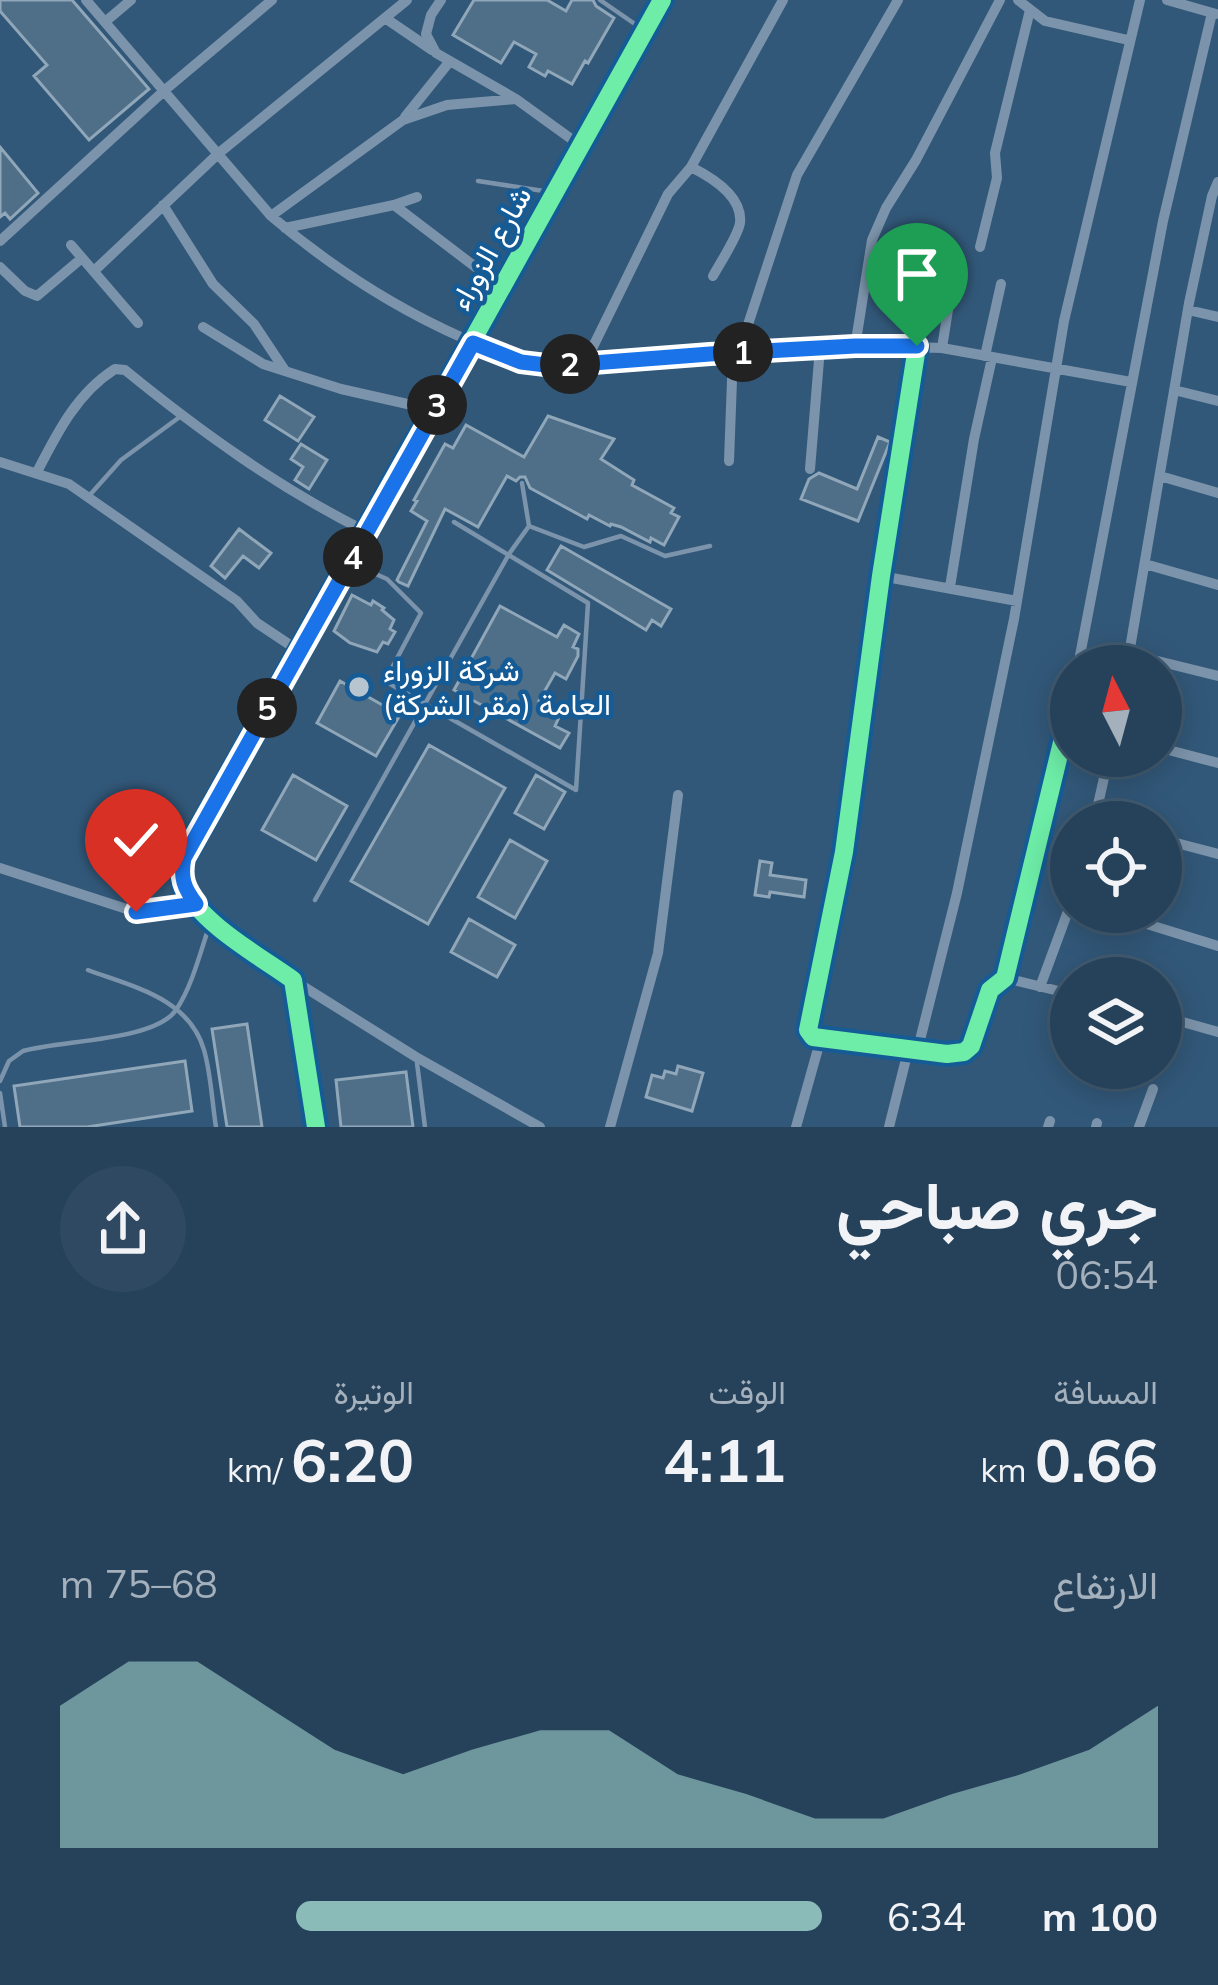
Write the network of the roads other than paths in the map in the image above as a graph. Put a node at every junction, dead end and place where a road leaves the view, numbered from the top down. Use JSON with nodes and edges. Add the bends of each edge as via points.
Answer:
{"nodes":[{"id":1,"x":86,"y":0,"type":"edge"},
{"id":2,"x":131,"y":0,"type":"edge"},
{"id":3,"x":407,"y":0,"type":"edge"},
{"id":4,"x":441,"y":0,"type":"edge"},
{"id":5,"x":600,"y":0,"type":"edge"},
{"id":6,"x":662,"y":0,"type":"edge"},
{"id":7,"x":783,"y":0,"type":"edge"},
{"id":8,"x":898,"y":0,"type":"edge"},
{"id":9,"x":1000,"y":0,"type":"edge"},
{"id":10,"x":1018,"y":0,"type":"edge"},
{"id":11,"x":1140,"y":0,"type":"edge"},
{"id":12,"x":1167,"y":0,"type":"edge"},
{"id":13,"x":268,"y":1,"type":"edge"},
{"id":14,"x":1030,"y":10,"type":"junction"},
{"id":15,"x":1215,"y":13,"type":"edge"},
{"id":16,"x":385,"y":18,"type":"junction"},
{"id":17,"x":105,"y":22,"type":"junction"},
{"id":18,"x":645,"y":31,"type":"junction"},
{"id":19,"x":1128,"y":40,"type":"junction"},
{"id":20,"x":436,"y":53,"type":"junction"},
{"id":21,"x":450,"y":61,"type":"junction"},
{"id":22,"x":165,"y":90,"type":"junction"},
{"id":23,"x":516,"y":100,"type":"junction"},
{"id":24,"x":403,"y":120,"type":"junction"},
{"id":25,"x":581,"y":146,"type":"junction"},
{"id":26,"x":219,"y":153,"type":"junction"},
{"id":27,"x":691,"y":167,"type":"junction"},
{"id":28,"x":478,"y":181,"type":"dead end"},
{"id":29,"x":1218,"y":182,"type":"edge"},
{"id":30,"x":555,"y":193,"type":"junction"},
{"id":31,"x":417,"y":197,"type":"dead end"},
{"id":32,"x":164,"y":205,"type":"junction"},
{"id":33,"x":394,"y":205,"type":"junction"},
{"id":34,"x":272,"y":216,"type":"junction"},
{"id":35,"x":1212,"y":223,"type":"edge"},
{"id":36,"x":285,"y":228,"type":"junction"},
{"id":37,"x":0,"y":241,"type":"edge"},
{"id":38,"x":71,"y":245,"type":"dead end"},
{"id":39,"x":980,"y":247,"type":"dead end"},
{"id":40,"x":82,"y":258,"type":"junction"},
{"id":41,"x":956,"y":265,"type":"dead end"},
{"id":42,"x":0,"y":267,"type":"edge"},
{"id":43,"x":94,"y":272,"type":"junction"},
{"id":44,"x":713,"y":276,"type":"dead end"},
{"id":45,"x":1001,"y":284,"type":"dead end"},
{"id":46,"x":503,"y":288,"type":"junction"},
{"id":47,"x":1188,"y":310,"type":"junction"},
{"id":48,"x":1218,"y":317,"type":"edge"},
{"id":49,"x":138,"y":323,"type":"dead end"},
{"id":50,"x":203,"y":327,"type":"dead end"},
{"id":51,"x":473,"y":343,"type":"junction"},
{"id":52,"x":855,"y":346,"type":"junction"},
{"id":53,"x":917,"y":346,"type":"junction"},
{"id":54,"x":820,"y":348,"type":"junction"},
{"id":55,"x":942,"y":348,"type":"junction"},
{"id":56,"x":736,"y":353,"type":"junction"},
{"id":57,"x":988,"y":357,"type":"junction"},
{"id":58,"x":585,"y":363,"type":"junction"},
{"id":59,"x":284,"y":369,"type":"junction"},
{"id":60,"x":1056,"y":369,"type":"junction"},
{"id":61,"x":1131,"y":382,"type":"junction"},
{"id":62,"x":1174,"y":390,"type":"junction"},
{"id":63,"x":1218,"y":401,"type":"edge"},
{"id":64,"x":434,"y":410,"type":"junction"},
{"id":65,"x":181,"y":416,"type":"junction"},
{"id":66,"x":729,"y":461,"type":"dead end"},
{"id":67,"x":0,"y":462,"type":"edge"},
{"id":68,"x":810,"y":469,"type":"dead end"},
{"id":69,"x":37,"y":472,"type":"junction"},
{"id":70,"x":1160,"y":476,"type":"junction"},
{"id":71,"x":522,"y":482,"type":"dead end"},
{"id":72,"x":1218,"y":493,"type":"edge"},
{"id":73,"x":88,"y":497,"type":"junction"},
{"id":74,"x":454,"y":522,"type":"dead end"},
{"id":75,"x":529,"y":526,"type":"junction"},
{"id":76,"x":367,"y":532,"type":"junction"},
{"id":77,"x":710,"y":546,"type":"dead end"},
{"id":78,"x":509,"y":554,"type":"junction"},
{"id":79,"x":350,"y":563,"type":"junction"},
{"id":80,"x":1145,"y":564,"type":"junction"},
{"id":81,"x":881,"y":575,"type":"junction"},
{"id":82,"x":1218,"y":585,"type":"edge"},
{"id":83,"x":950,"y":587,"type":"junction"},
{"id":84,"x":1017,"y":601,"type":"junction"},
{"id":85,"x":1082,"y":645,"type":"edge"},
{"id":86,"x":1130,"y":645,"type":"edge"},
{"id":87,"x":299,"y":651,"type":"junction"},
{"id":88,"x":1182,"y":670,"type":"edge"},
{"id":89,"x":1218,"y":676,"type":"edge"},
{"id":90,"x":426,"y":704,"type":"junction"},
{"id":91,"x":1182,"y":754,"type":"edge"},
{"id":92,"x":1218,"y":763,"type":"edge"},
{"id":93,"x":1054,"y":777,"type":"edge"},
{"id":94,"x":678,"y":795,"type":"dead end"},
{"id":95,"x":1182,"y":844,"type":"edge"},
{"id":96,"x":1218,"y":854,"type":"edge"},
{"id":97,"x":0,"y":868,"type":"edge"},
{"id":98,"x":315,"y":900,"type":"dead end"},
{"id":99,"x":196,"y":904,"type":"junction"},
{"id":100,"x":211,"y":921,"type":"junction"},
{"id":101,"x":1060,"y":933,"type":"edge"},
{"id":102,"x":1176,"y":933,"type":"edge"},
{"id":103,"x":1218,"y":946,"type":"edge"},
{"id":104,"x":88,"y":970,"type":"dead end"},
{"id":105,"x":1005,"y":979,"type":"junction"},
{"id":106,"x":293,"y":980,"type":"junction"},
{"id":107,"x":1040,"y":987,"type":"junction"},
{"id":108,"x":1050,"y":989,"type":"edge"},
{"id":109,"x":177,"y":1009,"type":"junction"},
{"id":110,"x":1182,"y":1022,"type":"edge"},
{"id":111,"x":1218,"y":1032,"type":"edge"},
{"id":112,"x":821,"y":1038,"type":"junction"},
{"id":113,"x":913,"y":1048,"type":"junction"},
{"id":114,"x":0,"y":1057,"type":"edge"},
{"id":115,"x":416,"y":1057,"type":"junction"},
{"id":116,"x":9,"y":1061,"type":"junction"},
{"id":117,"x":0,"y":1081,"type":"edge"},
{"id":118,"x":1154,"y":1089,"type":"dead end"},
{"id":119,"x":0,"y":1093,"type":"edge"},
{"id":120,"x":4,"y":1127,"type":"edge"},
{"id":121,"x":216,"y":1127,"type":"edge"},
{"id":122,"x":316,"y":1127,"type":"edge"},
{"id":123,"x":425,"y":1127,"type":"edge"},
{"id":124,"x":540,"y":1127,"type":"edge"},
{"id":125,"x":610,"y":1127,"type":"edge"},
{"id":126,"x":796,"y":1127,"type":"edge"},
{"id":127,"x":889,"y":1127,"type":"edge"},
{"id":128,"x":1139,"y":1127,"type":"edge"}],
"edges":[{"from":1,"to":17,"type":"street"},
{"from":2,"to":17,"type":"street"},
{"from":3,"to":16,"type":"street"},
{"from":4,"to":20,"type":"street","via":[[426,34]]},
{"from":5,"to":18,"type":"lane"},
{"from":6,"to":18,"type":"street","name":"شارع الزوراء"},
{"from":7,"to":27,"type":"street"},
{"from":8,"to":56,"type":"street","via":[[797,175]]},
{"from":9,"to":52,"type":"street","via":[[872,240]]},
{"from":10,"to":14,"type":"street"},
{"from":11,"to":19,"type":"street"},
{"from":12,"to":15,"type":"street"},
{"from":13,"to":22,"type":"street"},
{"from":14,"to":19,"type":"street"},
{"from":14,"to":39,"type":"street"},
{"from":15,"to":61,"type":"street"},
{"from":16,"to":20,"type":"street"},
{"from":16,"to":26,"type":"street"},
{"from":17,"to":22,"type":"street"},
{"from":18,"to":25,"type":"street","name":"شارع الزوراء"},
{"from":19,"to":60,"type":"street"},
{"from":20,"to":21,"type":"street"},
{"from":21,"to":23,"type":"street"},
{"from":21,"to":24,"type":"street"},
{"from":22,"to":26,"type":"street"},
{"from":22,"to":37,"type":"street"},
{"from":23,"to":24,"type":"street","via":[[447,105]]},
{"from":23,"to":25,"type":"street"},
{"from":24,"to":34,"type":"street"},
{"from":25,"to":30,"type":"street","name":"شارع الزوراء"},
{"from":26,"to":32,"type":"street"},
{"from":26,"to":34,"type":"street"},
{"from":27,"to":44,"type":"street","via":[[737,209],[740,224]]},
{"from":27,"to":58,"type":"street","via":[[668,194]]},
{"from":28,"to":30,"type":"lane"},
{"from":29,"to":35,"type":"street"},
{"from":30,"to":46,"type":"street","name":"شارع الزوراء"},
{"from":31,"to":33,"type":"street"},
{"from":32,"to":43,"type":"street"},
{"from":32,"to":59,"type":"street","via":[[213,284]]},
{"from":33,"to":36,"type":"street"},
{"from":33,"to":46,"type":"street"},
{"from":34,"to":36,"type":"street"},
{"from":35,"to":47,"type":"street"},
{"from":36,"to":51,"type":"street","via":[[340,272]]},
{"from":38,"to":40,"type":"street"},
{"from":40,"to":42,"type":"street","via":[[37,296]]},
{"from":40,"to":43,"type":"street"},
{"from":41,"to":55,"type":"street"},
{"from":43,"to":49,"type":"street"},
{"from":45,"to":57,"type":"street"},
{"from":46,"to":51,"type":"street","name":"شارع الزوراء"},
{"from":47,"to":48,"type":"street"},
{"from":47,"to":62,"type":"street"},
{"from":50,"to":59,"type":"street"},
{"from":51,"to":58,"type":"street","via":[[521,362]]},
{"from":51,"to":64,"type":"street","name":"شارع الزوراء"},
{"from":52,"to":53,"type":"street"},
{"from":52,"to":54,"type":"street"},
{"from":53,"to":55,"type":"street"},
{"from":53,"to":81,"type":"street"},
{"from":54,"to":56,"type":"street"},
{"from":54,"to":68,"type":"street"},
{"from":55,"to":57,"type":"street"},
{"from":56,"to":58,"type":"street"},
{"from":56,"to":66,"type":"street"},
{"from":57,"to":60,"type":"street"},
{"from":57,"to":83,"type":"street"},
{"from":59,"to":64,"type":"street"},
{"from":60,"to":61,"type":"street"},
{"from":60,"to":84,"type":"street"},
{"from":61,"to":85,"type":"street"},
{"from":62,"to":63,"type":"street"},
{"from":62,"to":70,"type":"street"},
{"from":64,"to":76,"type":"street","name":"شارع الزوراء"},
{"from":65,"to":69,"type":"street","via":[[116,369],[75,405]]},
{"from":65,"to":73,"type":"lane","via":[[121,460]]},
{"from":65,"to":76,"type":"street"},
{"from":67,"to":69,"type":"street"},
{"from":69,"to":73,"type":"street"},
{"from":70,"to":72,"type":"street"},
{"from":70,"to":80,"type":"street"},
{"from":71,"to":75,"type":"lane"},
{"from":73,"to":87,"type":"street"},
{"from":74,"to":78,"type":"lane"},
{"from":75,"to":77,"type":"lane","via":[[584,547],[621,536],[665,556]]},
{"from":75,"to":78,"type":"lane"},
{"from":76,"to":79,"type":"street","name":"شارع الزوراء"},
{"from":78,"to":90,"type":"lane"},
{"from":78,"to":90,"type":"lane","via":[[588,603],[576,790]]},
{"from":79,"to":87,"type":"street","name":"شارع الزوراء"},
{"from":79,"to":90,"type":"lane","via":[[387,579],[421,613],[385,681]]},
{"from":80,"to":82,"type":"street"},
{"from":80,"to":86,"type":"street"},
{"from":81,"to":83,"type":"street"},
{"from":81,"to":112,"type":"street","via":[[844,852],[808,1030]]},
{"from":83,"to":84,"type":"street"},
{"from":84,"to":113,"type":"street","via":[[957,893]]},
{"from":87,"to":99,"type":"street","name":"شارع الزوراء","via":[[184,858],[184,889]]},
{"from":88,"to":89,"type":"street"},
{"from":90,"to":98,"type":"lane"},
{"from":91,"to":92,"type":"street"},
{"from":93,"to":105,"type":"street"},
{"from":94,"to":125,"type":"street","via":[[658,952]]},
{"from":95,"to":96,"type":"street"},
{"from":97,"to":99,"type":"street","via":[[136,912]]},
{"from":99,"to":100,"type":"street"},
{"from":100,"to":106,"type":"street"},
{"from":100,"to":109,"type":"lane"},
{"from":101,"to":107,"type":"street"},
{"from":102,"to":103,"type":"street"},
{"from":104,"to":109,"type":"lane"},
{"from":105,"to":107,"type":"street"},
{"from":105,"to":113,"type":"street","via":[[990,990],[964,1052]]},
{"from":106,"to":115,"type":"street"},
{"from":106,"to":122,"type":"street"},
{"from":107,"to":108,"type":"street"},
{"from":109,"to":116,"type":"lane","via":[[149,1029],[32,1048]]},
{"from":109,"to":121,"type":"lane","via":[[203,1048]]},
{"from":110,"to":111,"type":"street"},
{"from":112,"to":113,"type":"street"},
{"from":112,"to":126,"type":"street"},
{"from":113,"to":127,"type":"street"},
{"from":114,"to":116,"type":"lane"},
{"from":115,"to":123,"type":"lane"},
{"from":115,"to":124,"type":"street"},
{"from":116,"to":117,"type":"lane"},
{"from":118,"to":128,"type":"street"},
{"from":119,"to":120,"type":"lane"}]}
